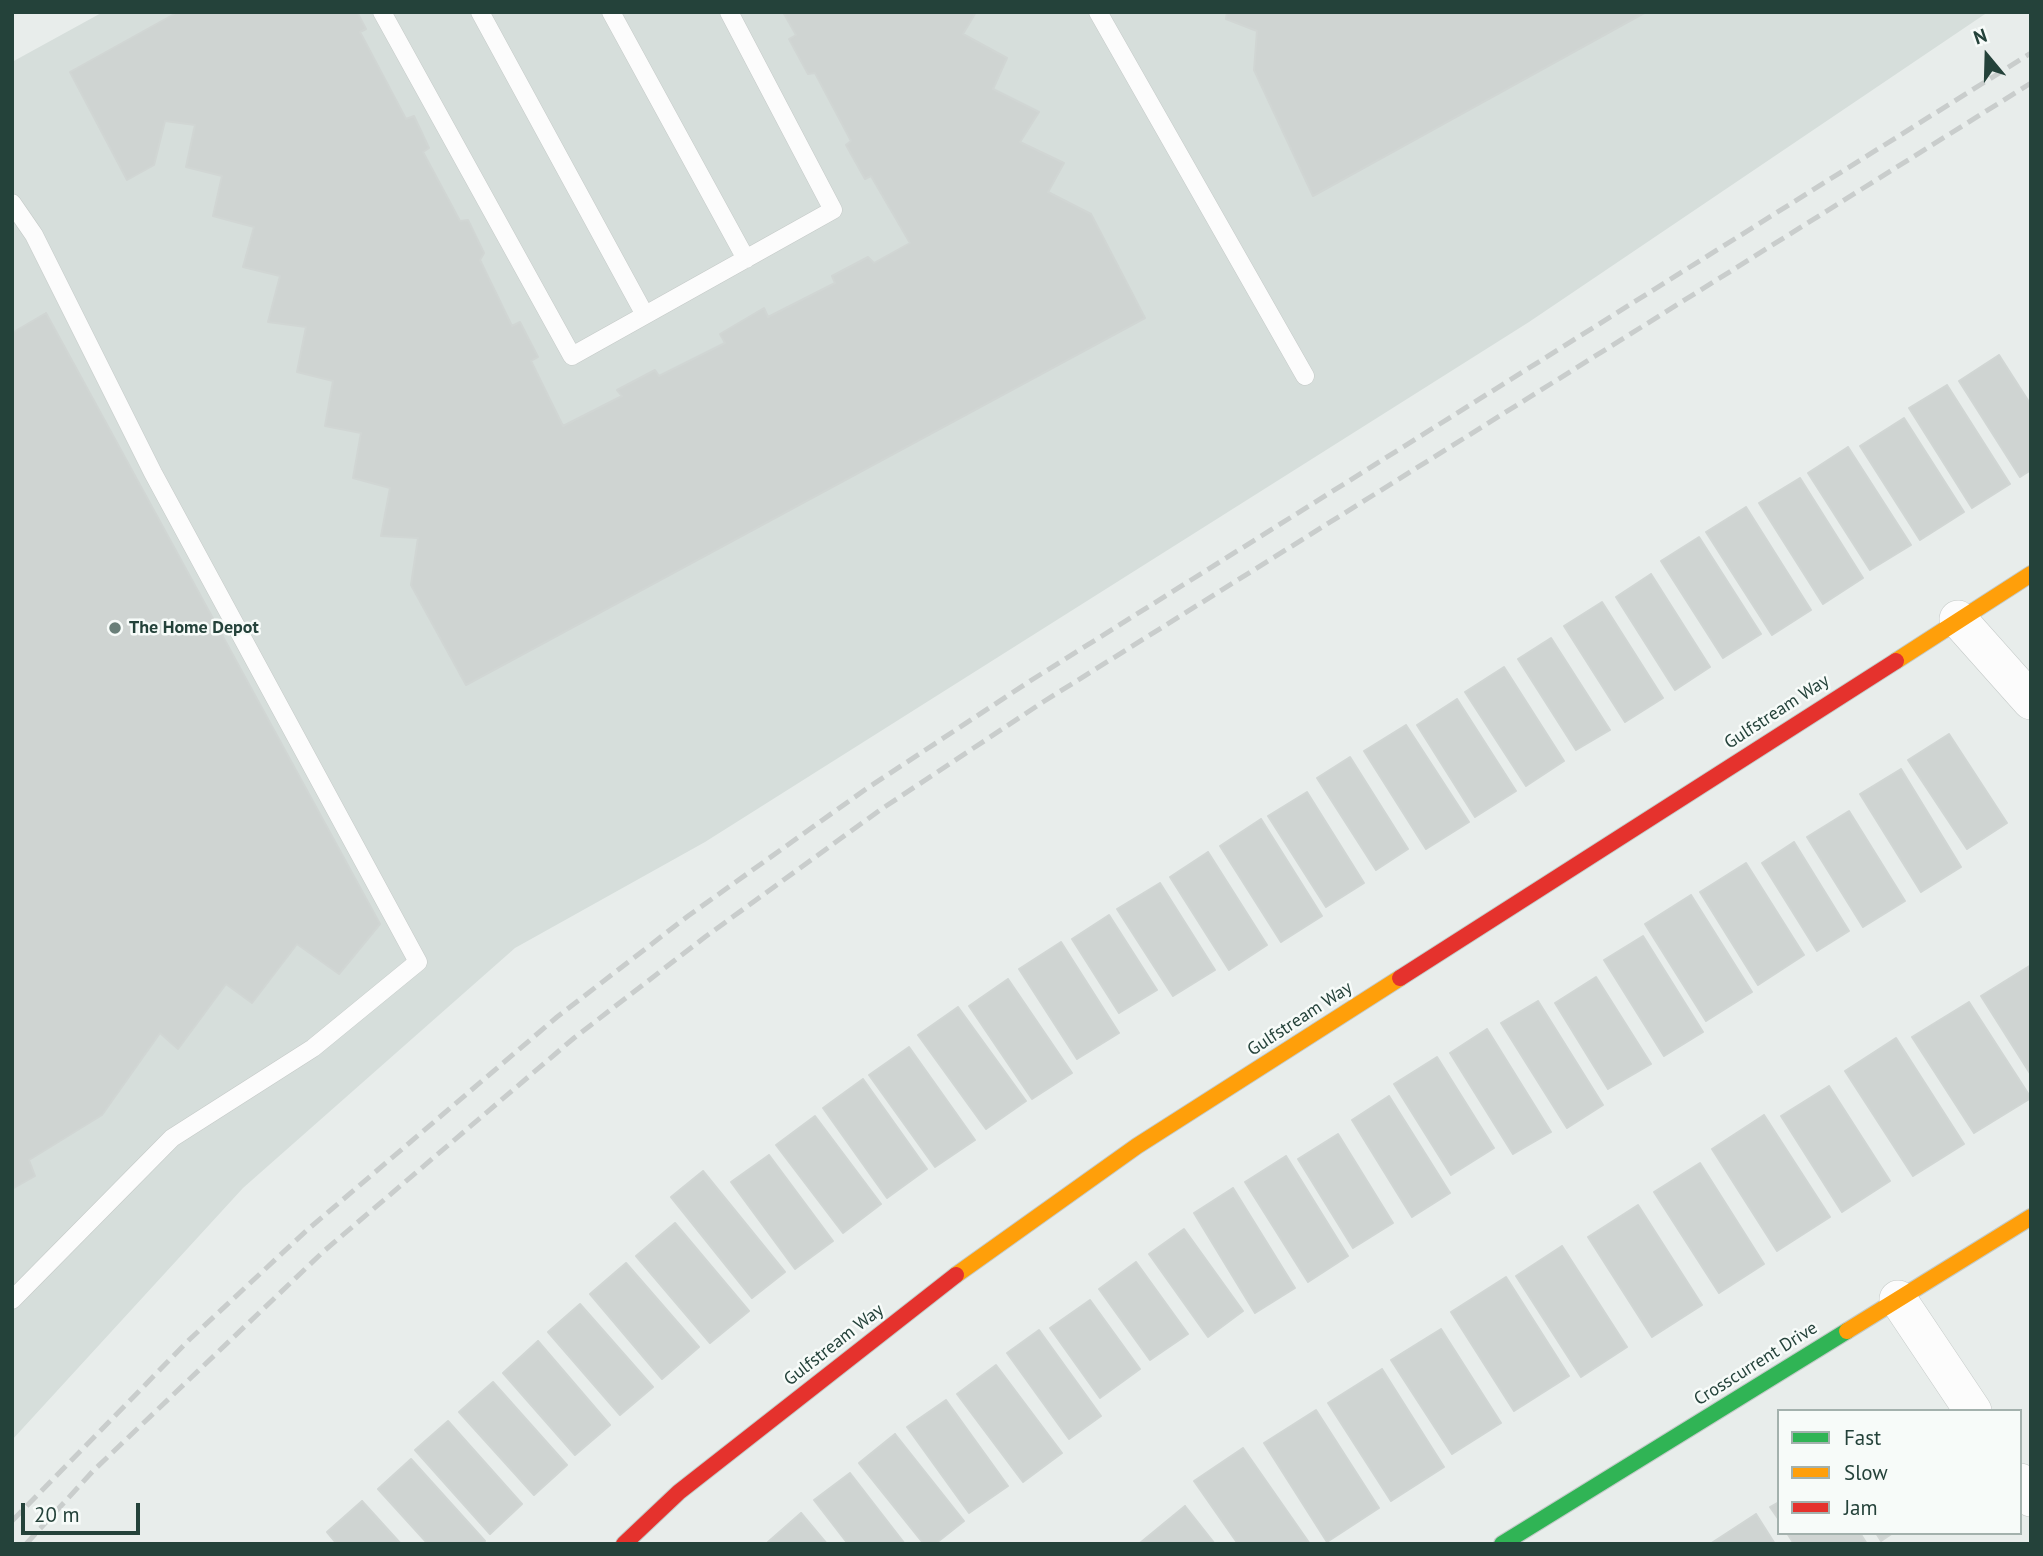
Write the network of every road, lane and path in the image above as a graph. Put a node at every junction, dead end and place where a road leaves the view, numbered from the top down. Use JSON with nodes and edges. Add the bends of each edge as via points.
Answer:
{"nodes":[{"id":1,"x":382,"y":12,"type":"edge"},
{"id":2,"x":480,"y":12,"type":"edge"},
{"id":3,"x":611,"y":12,"type":"edge"},
{"id":4,"x":729,"y":12,"type":"edge"},
{"id":5,"x":1098,"y":12,"type":"edge"},
{"id":6,"x":12,"y":203,"type":"edge"},
{"id":7,"x":746,"y":258,"type":"junction"},
{"id":8,"x":645,"y":315,"type":"junction"},
{"id":9,"x":1304,"y":376,"type":"dead end"},
{"id":10,"x":2031,"y":574,"type":"edge"},
{"id":11,"x":1958,"y":619,"type":"junction"},
{"id":12,"x":2031,"y":701,"type":"edge"},
{"id":13,"x":2031,"y":1217,"type":"edge"},
{"id":14,"x":1898,"y":1299,"type":"junction"},
{"id":15,"x":12,"y":1300,"type":"edge"},
{"id":16,"x":1972,"y":1409,"type":"edge"},
{"id":17,"x":624,"y":1544,"type":"edge"},
{"id":18,"x":1502,"y":1544,"type":"edge"}],
"edges":[{"from":1,"to":8,"type":"lane","via":[[572,356]]},
{"from":2,"to":8,"type":"lane"},
{"from":3,"to":7,"type":"lane"},
{"from":4,"to":7,"type":"lane","via":[[833,210]]},
{"from":5,"to":9,"type":"lane"},
{"from":6,"to":15,"type":"lane","via":[[34,235],[153,472],[418,962],[313,1048],[172,1138]]},
{"from":7,"to":8,"type":"lane"},
{"from":10,"to":11,"type":"street","name":"Gulfstream Way"},
{"from":11,"to":12,"type":"street"},
{"from":11,"to":17,"type":"street","name":"Gulfstream Way","via":[[1137,1146],[969,1264],[679,1492]]},
{"from":13,"to":14,"type":"street","name":"Crosscurrent Drive"},
{"from":14,"to":16,"type":"street"},
{"from":14,"to":18,"type":"street","name":"Crosscurrent Drive"}]}
